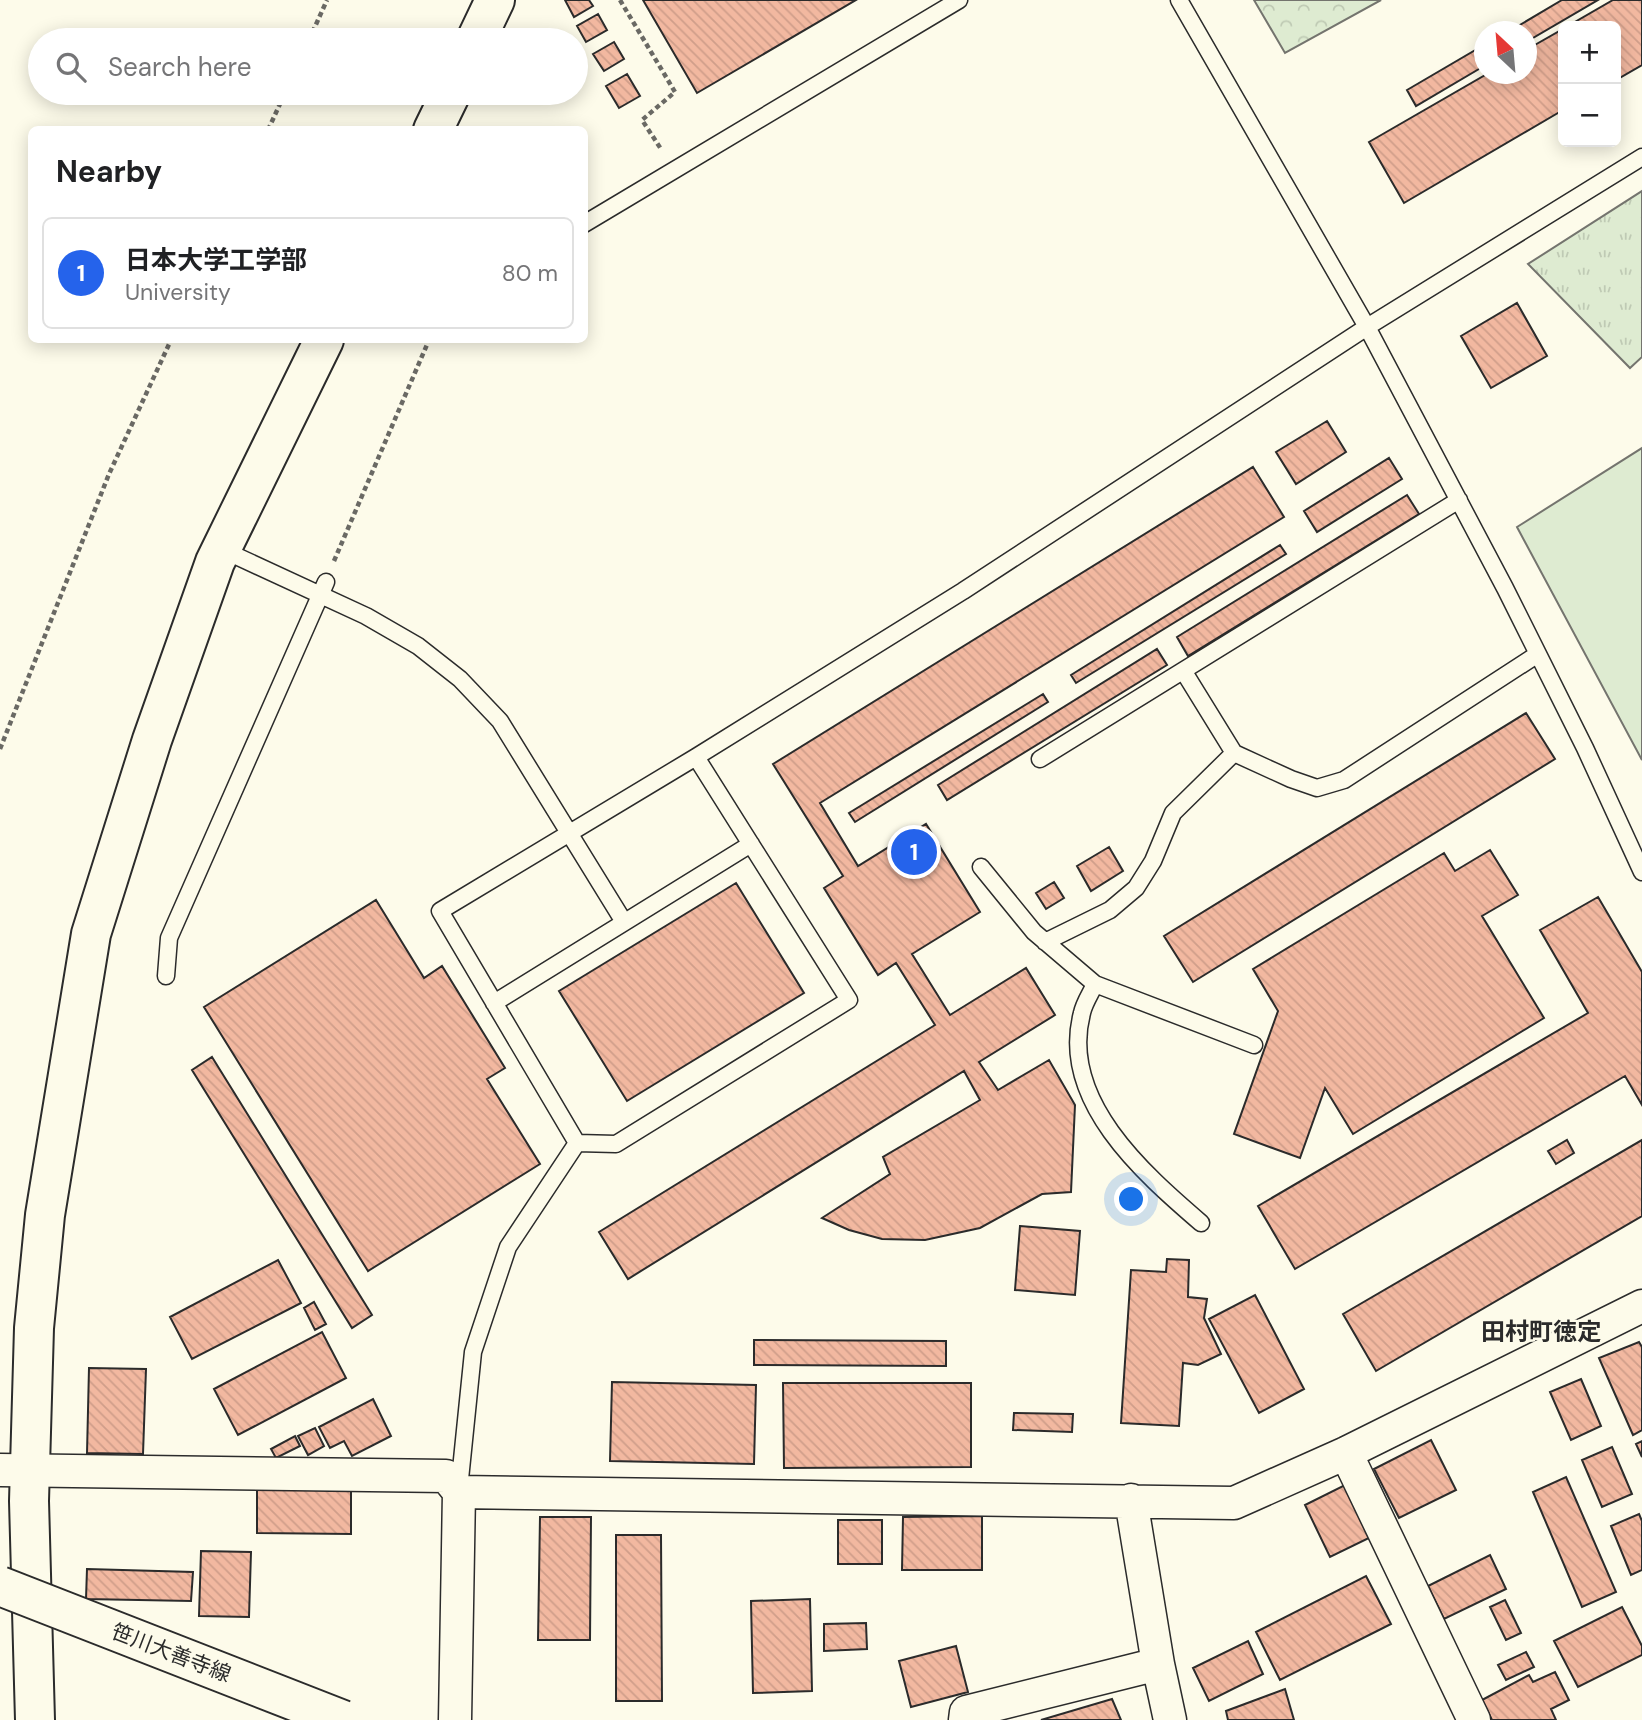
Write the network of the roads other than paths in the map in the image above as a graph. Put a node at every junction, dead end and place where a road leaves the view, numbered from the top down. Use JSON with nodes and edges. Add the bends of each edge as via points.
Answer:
{"nodes":[{"id":1,"x":495,"y":0,"type":"edge"},
{"id":2,"x":960,"y":0,"type":"edge"},
{"id":3,"x":1179,"y":0,"type":"edge"},
{"id":4,"x":482,"y":28,"type":"edge"},
{"id":5,"x":445,"y":105,"type":"edge"},
{"id":6,"x":435,"y":126,"type":"edge"},
{"id":7,"x":1642,"y":157,"type":"edge"},
{"id":8,"x":588,"y":221,"type":"edge"},
{"id":9,"x":1367,"y":327,"type":"junction"},
{"id":10,"x":323,"y":343,"type":"edge"},
{"id":11,"x":1459,"y":500,"type":"junction"},
{"id":12,"x":221,"y":549,"type":"junction"},
{"id":13,"x":323,"y":588,"type":"junction"},
{"id":14,"x":1538,"y":654,"type":"junction"},
{"id":15,"x":1184,"y":672,"type":"junction"},
{"id":16,"x":1234,"y":753,"type":"junction"},
{"id":17,"x":696,"y":757,"type":"junction"},
{"id":18,"x":1040,"y":759,"type":"dead end"},
{"id":19,"x":569,"y":834,"type":"junction"},
{"id":20,"x":751,"y":844,"type":"junction"},
{"id":21,"x":981,"y":867,"type":"dead end"},
{"id":22,"x":1642,"y":872,"type":"edge"},
{"id":23,"x":624,"y":922,"type":"junction"},
{"id":24,"x":1045,"y":942,"type":"junction"},
{"id":25,"x":166,"y":976,"type":"dead end"},
{"id":26,"x":1095,"y":984,"type":"junction"},
{"id":27,"x":494,"y":1003,"type":"junction"},
{"id":28,"x":1254,"y":1045,"type":"dead end"},
{"id":29,"x":577,"y":1143,"type":"junction"},
{"id":30,"x":1201,"y":1223,"type":"dead end"},
{"id":31,"x":1642,"y":1306,"type":"edge"},
{"id":32,"x":1346,"y":1453,"type":"junction"},
{"id":33,"x":15,"y":1470,"type":"edge"},
{"id":34,"x":459,"y":1492,"type":"junction"},
{"id":35,"x":1131,"y":1500,"type":"junction"},
{"id":36,"x":0,"y":1586,"type":"edge"},
{"id":37,"x":1158,"y":1664,"type":"junction"},
{"id":38,"x":35,"y":1720,"type":"edge"},
{"id":39,"x":343,"y":1720,"type":"edge"},
{"id":40,"x":455,"y":1720,"type":"edge"},
{"id":41,"x":965,"y":1720,"type":"edge"},
{"id":42,"x":1170,"y":1720,"type":"edge"},
{"id":43,"x":1474,"y":1720,"type":"edge"}],
"edges":[{"from":1,"to":4,"type":"street"},
{"from":2,"to":8,"type":"lane"},
{"from":3,"to":9,"type":"lane"},
{"from":5,"to":6,"type":"street"},
{"from":7,"to":9,"type":"lane"},
{"from":9,"to":11,"type":"lane"},
{"from":9,"to":17,"type":"lane","via":[[963,592]]},
{"from":10,"to":12,"type":"street"},
{"from":11,"to":14,"type":"lane"},
{"from":11,"to":15,"type":"lane"},
{"from":12,"to":13,"type":"lane"},
{"from":12,"to":33,"type":"street","via":[[152,740],[91,934],[45,1215]]},
{"from":13,"to":19,"type":"lane","via":[[418,646],[460,679],[500,721]]},
{"from":13,"to":25,"type":"lane","via":[[169,938]]},
{"from":14,"to":16,"type":"lane","via":[[1344,780],[1317,788]]},
{"from":14,"to":22,"type":"lane"},
{"from":15,"to":16,"type":"lane"},
{"from":15,"to":18,"type":"lane"},
{"from":16,"to":24,"type":"lane","via":[[1173,813],[1136,888],[1110,910]]},
{"from":17,"to":19,"type":"lane"},
{"from":17,"to":20,"type":"lane"},
{"from":19,"to":23,"type":"lane"},
{"from":19,"to":27,"type":"lane","via":[[440,912]]},
{"from":20,"to":23,"type":"lane"},
{"from":20,"to":29,"type":"lane","via":[[849,1000],[616,1144]]},
{"from":21,"to":24,"type":"lane"},
{"from":23,"to":27,"type":"lane"},
{"from":24,"to":26,"type":"lane"},
{"from":26,"to":28,"type":"lane"},
{"from":26,"to":30,"type":"lane","via":[[1082,1013],[1081,1076],[1110,1132],[1157,1185]]},
{"from":27,"to":29,"type":"lane"},
{"from":29,"to":34,"type":"lane","via":[[508,1247],[473,1352]]},
{"from":31,"to":32,"type":"street"},
{"from":32,"to":35,"type":"street","via":[[1234,1503]]},
{"from":32,"to":43,"type":"street"},
{"from":33,"to":34,"type":"street","via":[[446,1475]]},
{"from":33,"to":38,"type":"street"},
{"from":34,"to":35,"type":"street"},
{"from":34,"to":40,"type":"street"},
{"from":35,"to":37,"type":"street"},
{"from":36,"to":39,"type":"street","name":"笹川大善寺線","bridge":true},
{"from":37,"to":41,"type":"street","via":[[967,1713]]},
{"from":37,"to":42,"type":"street"}]}
